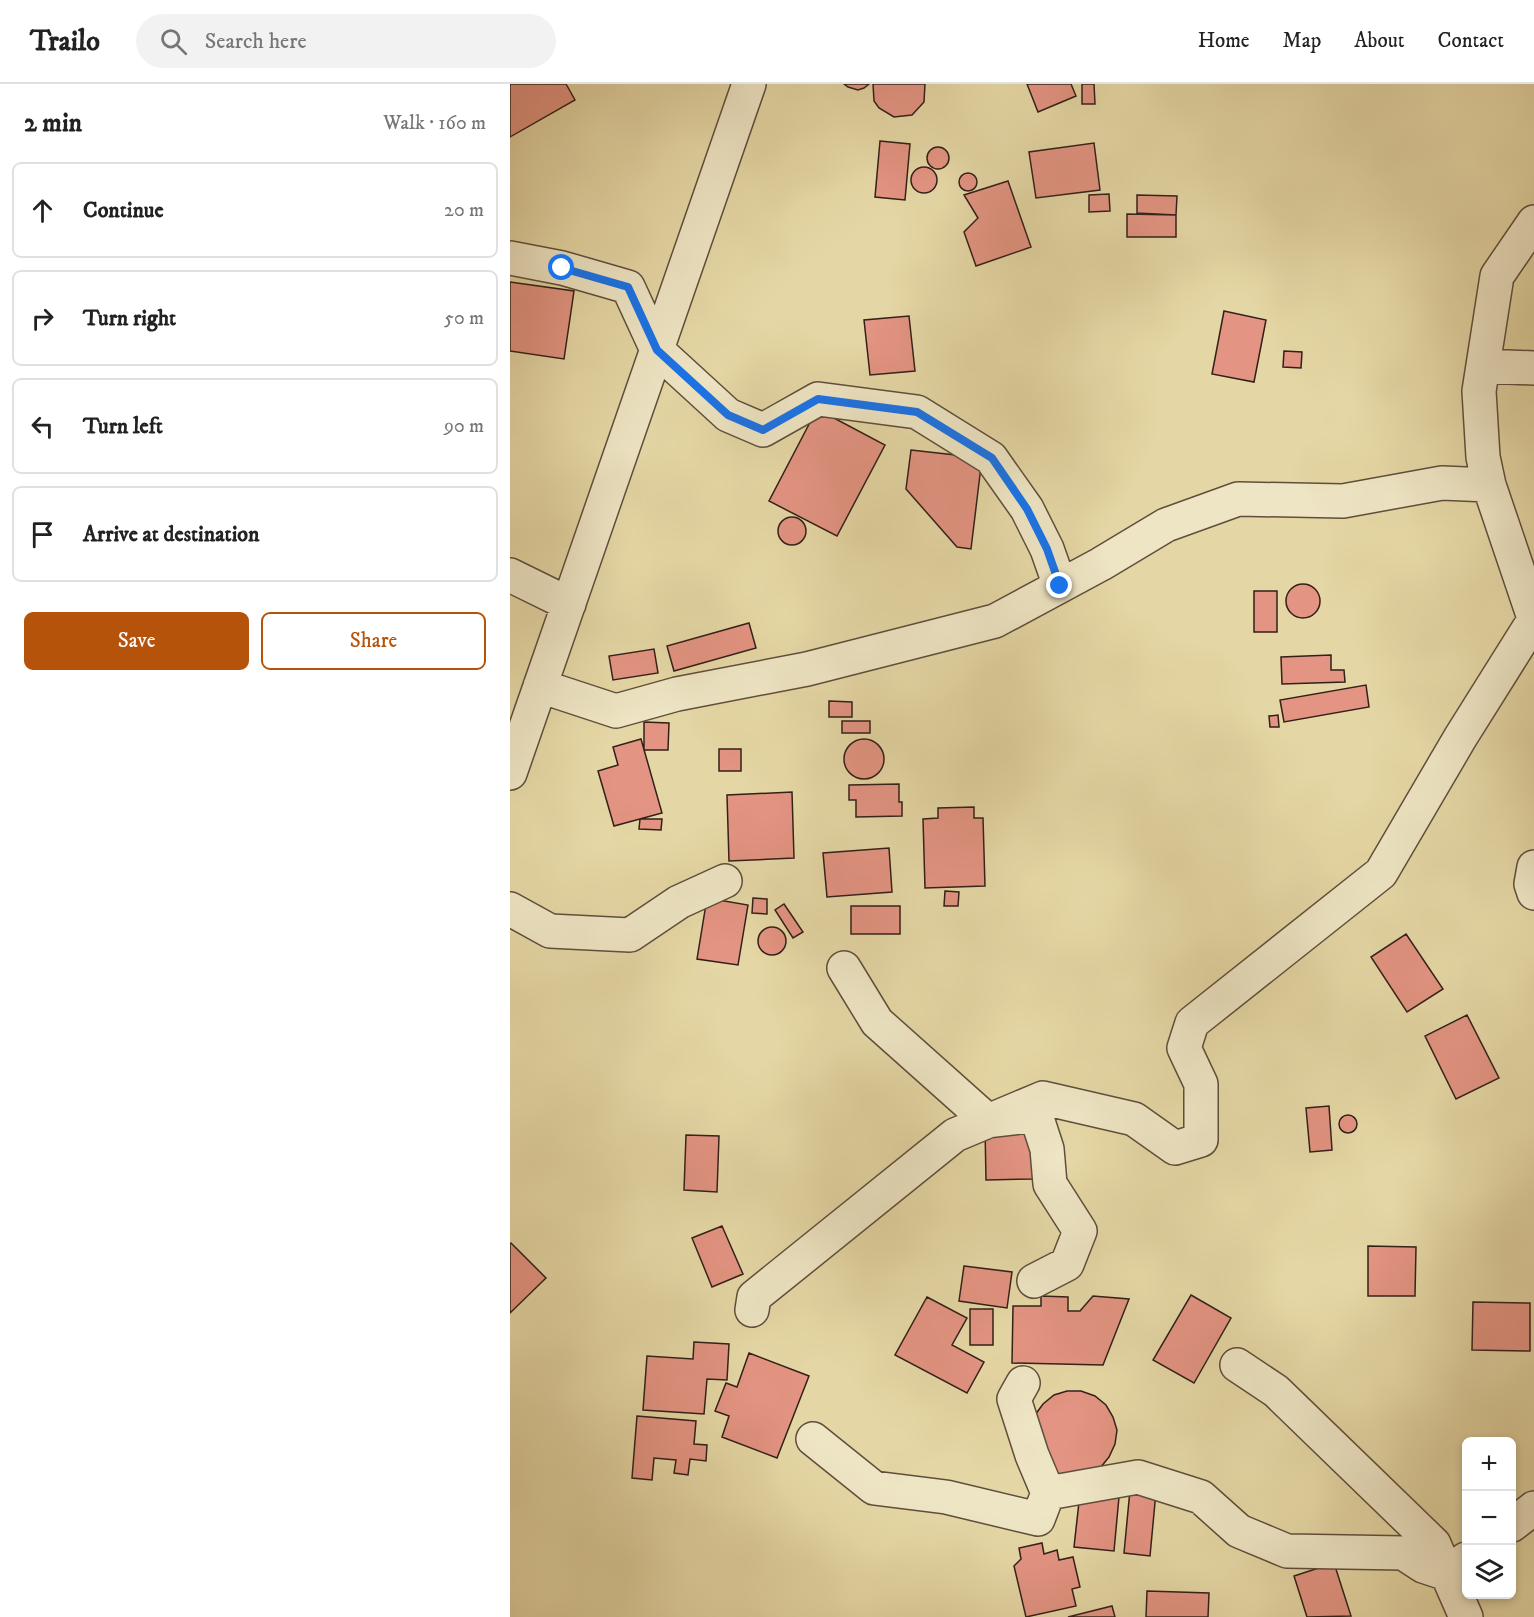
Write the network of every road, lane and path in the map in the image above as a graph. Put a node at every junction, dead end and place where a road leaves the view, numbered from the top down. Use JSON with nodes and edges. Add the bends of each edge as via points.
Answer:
{"nodes":[{"id":1,"x":749,"y":84,"type":"edge"},
{"id":2,"x":1534,"y":222,"type":"edge"},
{"id":3,"x":510,"y":258,"type":"edge"},
{"id":4,"x":657,"y":350,"type":"junction"},
{"id":5,"x":1483,"y":366,"type":"junction"},
{"id":6,"x":1534,"y":368,"type":"edge"},
{"id":7,"x":1489,"y":485,"type":"junction"},
{"id":8,"x":510,"y":575,"type":"edge"},
{"id":9,"x":1060,"y":586,"type":"junction"},
{"id":10,"x":569,"y":604,"type":"junction"},
{"id":11,"x":1534,"y":619,"type":"edge"},
{"id":12,"x":540,"y":687,"type":"junction"},
{"id":13,"x":510,"y":773,"type":"edge"},
{"id":14,"x":1534,"y":867,"type":"edge"},
{"id":15,"x":725,"y":881,"type":"dead end"},
{"id":16,"x":1534,"y":893,"type":"edge"},
{"id":17,"x":510,"y":909,"type":"edge"},
{"id":18,"x":844,"y":968,"type":"dead end"},
{"id":19,"x":988,"y":1121,"type":"junction"},
{"id":20,"x":1034,"y":1281,"type":"dead end"},
{"id":21,"x":752,"y":1310,"type":"dead end"},
{"id":22,"x":1237,"y":1365,"type":"dead end"},
{"id":23,"x":1023,"y":1383,"type":"dead end"},
{"id":24,"x":813,"y":1439,"type":"dead end"},
{"id":25,"x":1048,"y":1493,"type":"junction"},
{"id":26,"x":1534,"y":1508,"type":"edge"},
{"id":27,"x":1516,"y":1522,"type":"edge"},
{"id":28,"x":1457,"y":1567,"type":"edge"},
{"id":29,"x":1466,"y":1617,"type":"edge"}],
"edges":[{"from":1,"to":4,"type":"street"},
{"from":2,"to":5,"type":"street","via":[[1497,276]]},
{"from":3,"to":4,"type":"street","via":[[628,287]]},
{"from":4,"to":9,"type":"street","via":[[728,415],[763,430],[818,399],[917,412],[992,458],[1027,509]]},
{"from":4,"to":10,"type":"street"},
{"from":5,"to":6,"type":"street"},
{"from":5,"to":7,"type":"street","via":[[1479,391],[1483,457]]},
{"from":7,"to":9,"type":"street","via":[[1442,483],[1343,501],[1238,499],[1166,525]]},
{"from":7,"to":11,"type":"street"},
{"from":8,"to":10,"type":"street"},
{"from":9,"to":12,"type":"street","via":[[995,621],[807,669],[676,694],[616,711]]},
{"from":10,"to":12,"type":"street"},
{"from":11,"to":19,"type":"street","via":[[1382,873],[1192,1023],[1184,1048],[1202,1084],[1201,1140],[1175,1148],[1134,1119],[1043,1098]]},
{"from":12,"to":13,"type":"street"},
{"from":14,"to":16,"type":"street"},
{"from":15,"to":17,"type":"street","via":[[679,902],[630,935],[550,931]]},
{"from":18,"to":19,"type":"street","via":[[877,1022]]},
{"from":19,"to":20,"type":"street","via":[[1036,1115],[1047,1149],[1050,1184],[1080,1231],[1067,1264]]},
{"from":19,"to":21,"type":"street","via":[[955,1135],[754,1297]]},
{"from":22,"to":28,"type":"street","via":[[1276,1391]]},
{"from":23,"to":25,"type":"street","via":[[1014,1399]]},
{"from":24,"to":25,"type":"street","via":[[874,1488],[946,1497],[1038,1519]]},
{"from":25,"to":28,"type":"street","via":[[1138,1477],[1202,1497],[1239,1531],[1287,1551],[1403,1553],[1423,1566]]},
{"from":26,"to":27,"type":"street"},
{"from":28,"to":29,"type":"street"}]}
